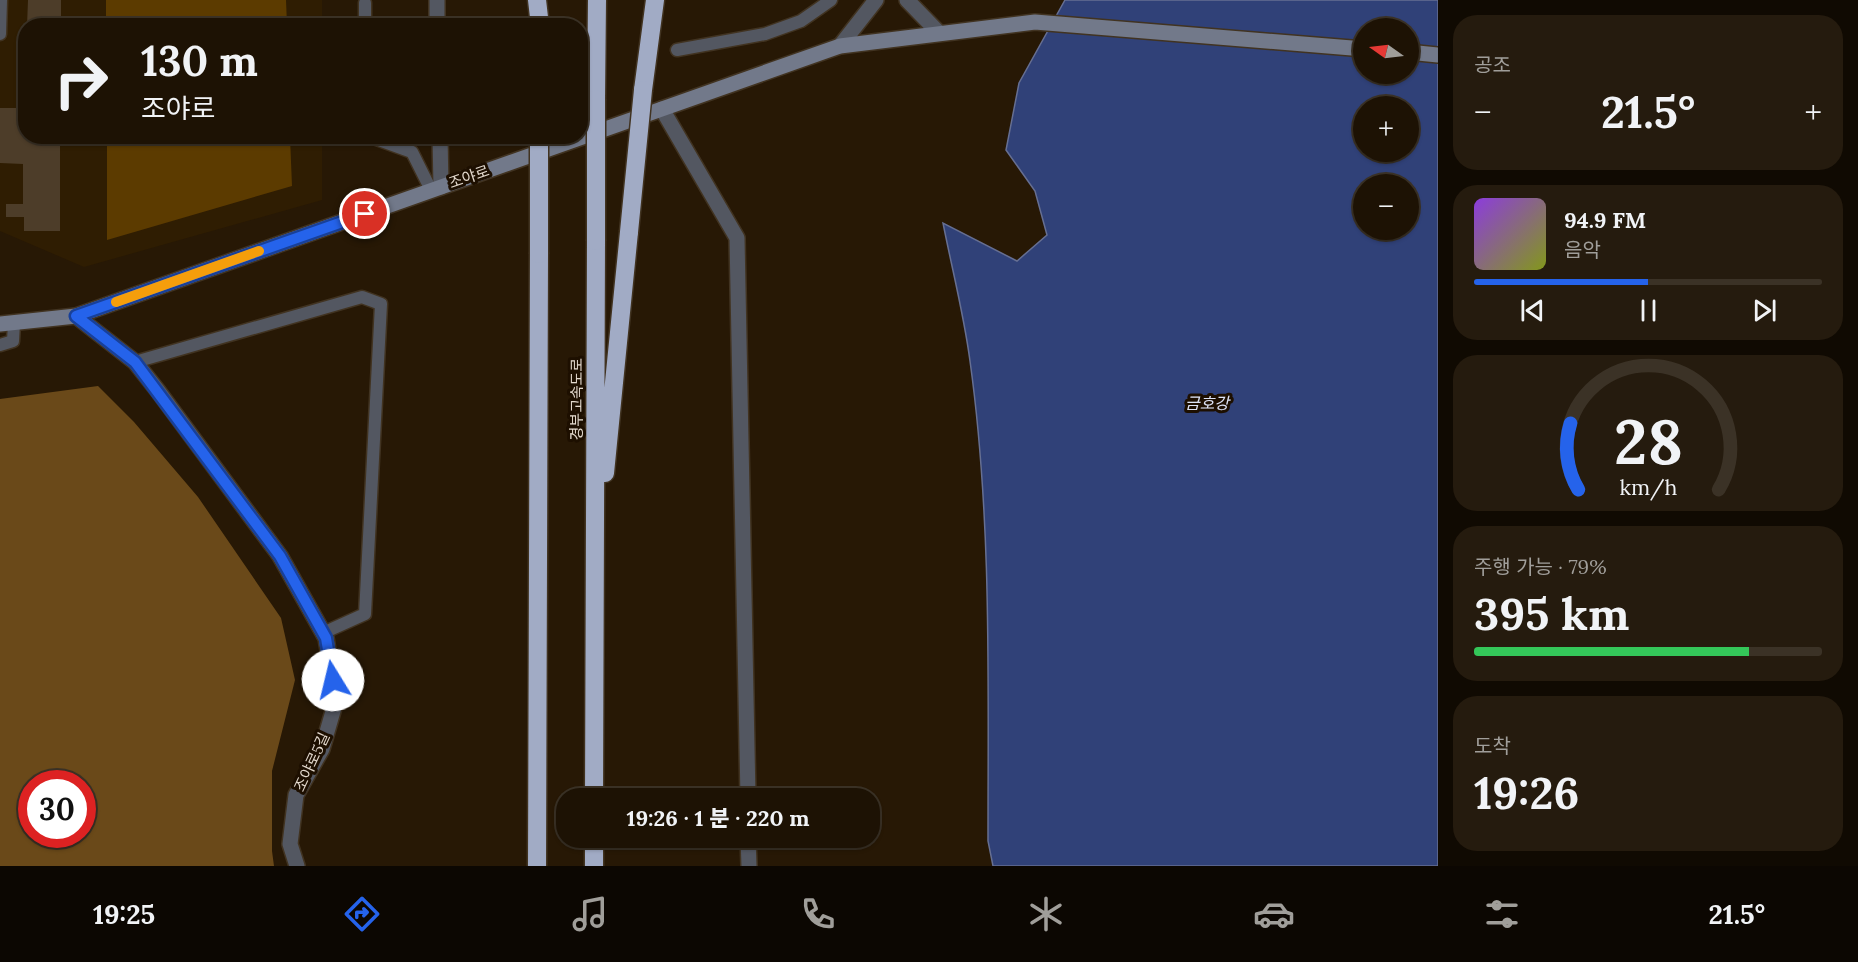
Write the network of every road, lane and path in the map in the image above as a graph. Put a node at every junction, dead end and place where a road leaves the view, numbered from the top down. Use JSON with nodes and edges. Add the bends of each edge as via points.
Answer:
{"nodes":[{"id":1,"x":1,"y":0,"type":"edge"},
{"id":2,"x":437,"y":0,"type":"edge"},
{"id":3,"x":538,"y":0,"type":"edge"},
{"id":4,"x":597,"y":0,"type":"edge"},
{"id":5,"x":656,"y":0,"type":"edge"},
{"id":6,"x":831,"y":0,"type":"edge"},
{"id":7,"x":876,"y":0,"type":"edge"},
{"id":8,"x":907,"y":0,"type":"edge"},
{"id":9,"x":365,"y":3,"type":"dead end"},
{"id":10,"x":365,"y":18,"type":"edge"},
{"id":11,"x":437,"y":18,"type":"edge"},
{"id":12,"x":539,"y":18,"type":"edge"},
{"id":13,"x":939,"y":33,"type":"junction"},
{"id":14,"x":0,"y":34,"type":"edge"},
{"id":15,"x":840,"y":46,"type":"junction"},
{"id":16,"x":1353,"y":48,"type":"edge"},
{"id":17,"x":677,"y":50,"type":"dead end"},
{"id":18,"x":1419,"y":53,"type":"edge"},
{"id":19,"x":1438,"y":55,"type":"edge"},
{"id":20,"x":662,"y":109,"type":"junction"},
{"id":21,"x":588,"y":135,"type":"edge"},
{"id":22,"x":390,"y":144,"type":"edge"},
{"id":23,"x":439,"y":144,"type":"edge"},
{"id":24,"x":539,"y":144,"type":"edge"},
{"id":25,"x":563,"y":144,"type":"edge"},
{"id":26,"x":436,"y":189,"type":"junction"},
{"id":27,"x":76,"y":316,"type":"junction"},
{"id":28,"x":7,"y":323,"type":"edge"},
{"id":29,"x":0,"y":345,"type":"edge"},
{"id":30,"x":135,"y":362,"type":"junction"},
{"id":31,"x":595,"y":582,"type":"junction"},
{"id":32,"x":323,"y":633,"type":"junction"},
{"id":33,"x":594,"y":788,"type":"edge"},
{"id":34,"x":748,"y":788,"type":"edge"},
{"id":35,"x":594,"y":848,"type":"edge"},
{"id":36,"x":748,"y":848,"type":"edge"},
{"id":37,"x":297,"y":866,"type":"edge"},
{"id":38,"x":537,"y":866,"type":"edge"},
{"id":39,"x":594,"y":866,"type":"edge"},
{"id":40,"x":749,"y":866,"type":"edge"}],
"edges":[{"from":1,"to":14,"type":"lane"},
{"from":2,"to":11,"type":"street"},
{"from":3,"to":12,"type":"highway"},
{"from":4,"to":31,"type":"highway","name":"경부고속도로","bridge":true},
{"from":5,"to":31,"type":"highway","bridge":true,"via":[[643,90]]},
{"from":6,"to":17,"type":"lane","via":[[801,21],[765,34]]},
{"from":7,"to":15,"type":"street"},
{"from":8,"to":13,"type":"street"},
{"from":9,"to":10,"type":"lane"},
{"from":13,"to":15,"type":"main road","name":"조야로"},
{"from":13,"to":16,"type":"main road","name":"조야로","via":[[1035,22]]},
{"from":15,"to":20,"type":"main road","name":"조야로"},
{"from":18,"to":19,"type":"main road"},
{"from":20,"to":21,"type":"main road","name":"조야로"},
{"from":20,"to":34,"type":"street","via":[[737,238]]},
{"from":22,"to":26,"type":"lane","via":[[412,152]]},
{"from":23,"to":26,"type":"street"},
{"from":24,"to":38,"type":"highway","bridge":true},
{"from":25,"to":26,"type":"main road","name":"조야로"},
{"from":26,"to":27,"type":"main road","name":"조야로"},
{"from":27,"to":28,"type":"main road","name":"조야로"},
{"from":27,"to":30,"type":"street","name":"조야로5길"},
{"from":28,"to":29,"type":"lane","via":[[13,341]]},
{"from":30,"to":32,"type":"street","name":"조야로5길","via":[[280,556]]},
{"from":30,"to":32,"type":"lane","via":[[362,297],[381,304],[365,614]]},
{"from":31,"to":33,"type":"highway","name":"경부고속도로"},
{"from":32,"to":37,"type":"street","name":"조야로5길","via":[[336,701],[322,749],[296,795],[290,844]]},
{"from":35,"to":39,"type":"highway"},
{"from":36,"to":40,"type":"street"}]}
